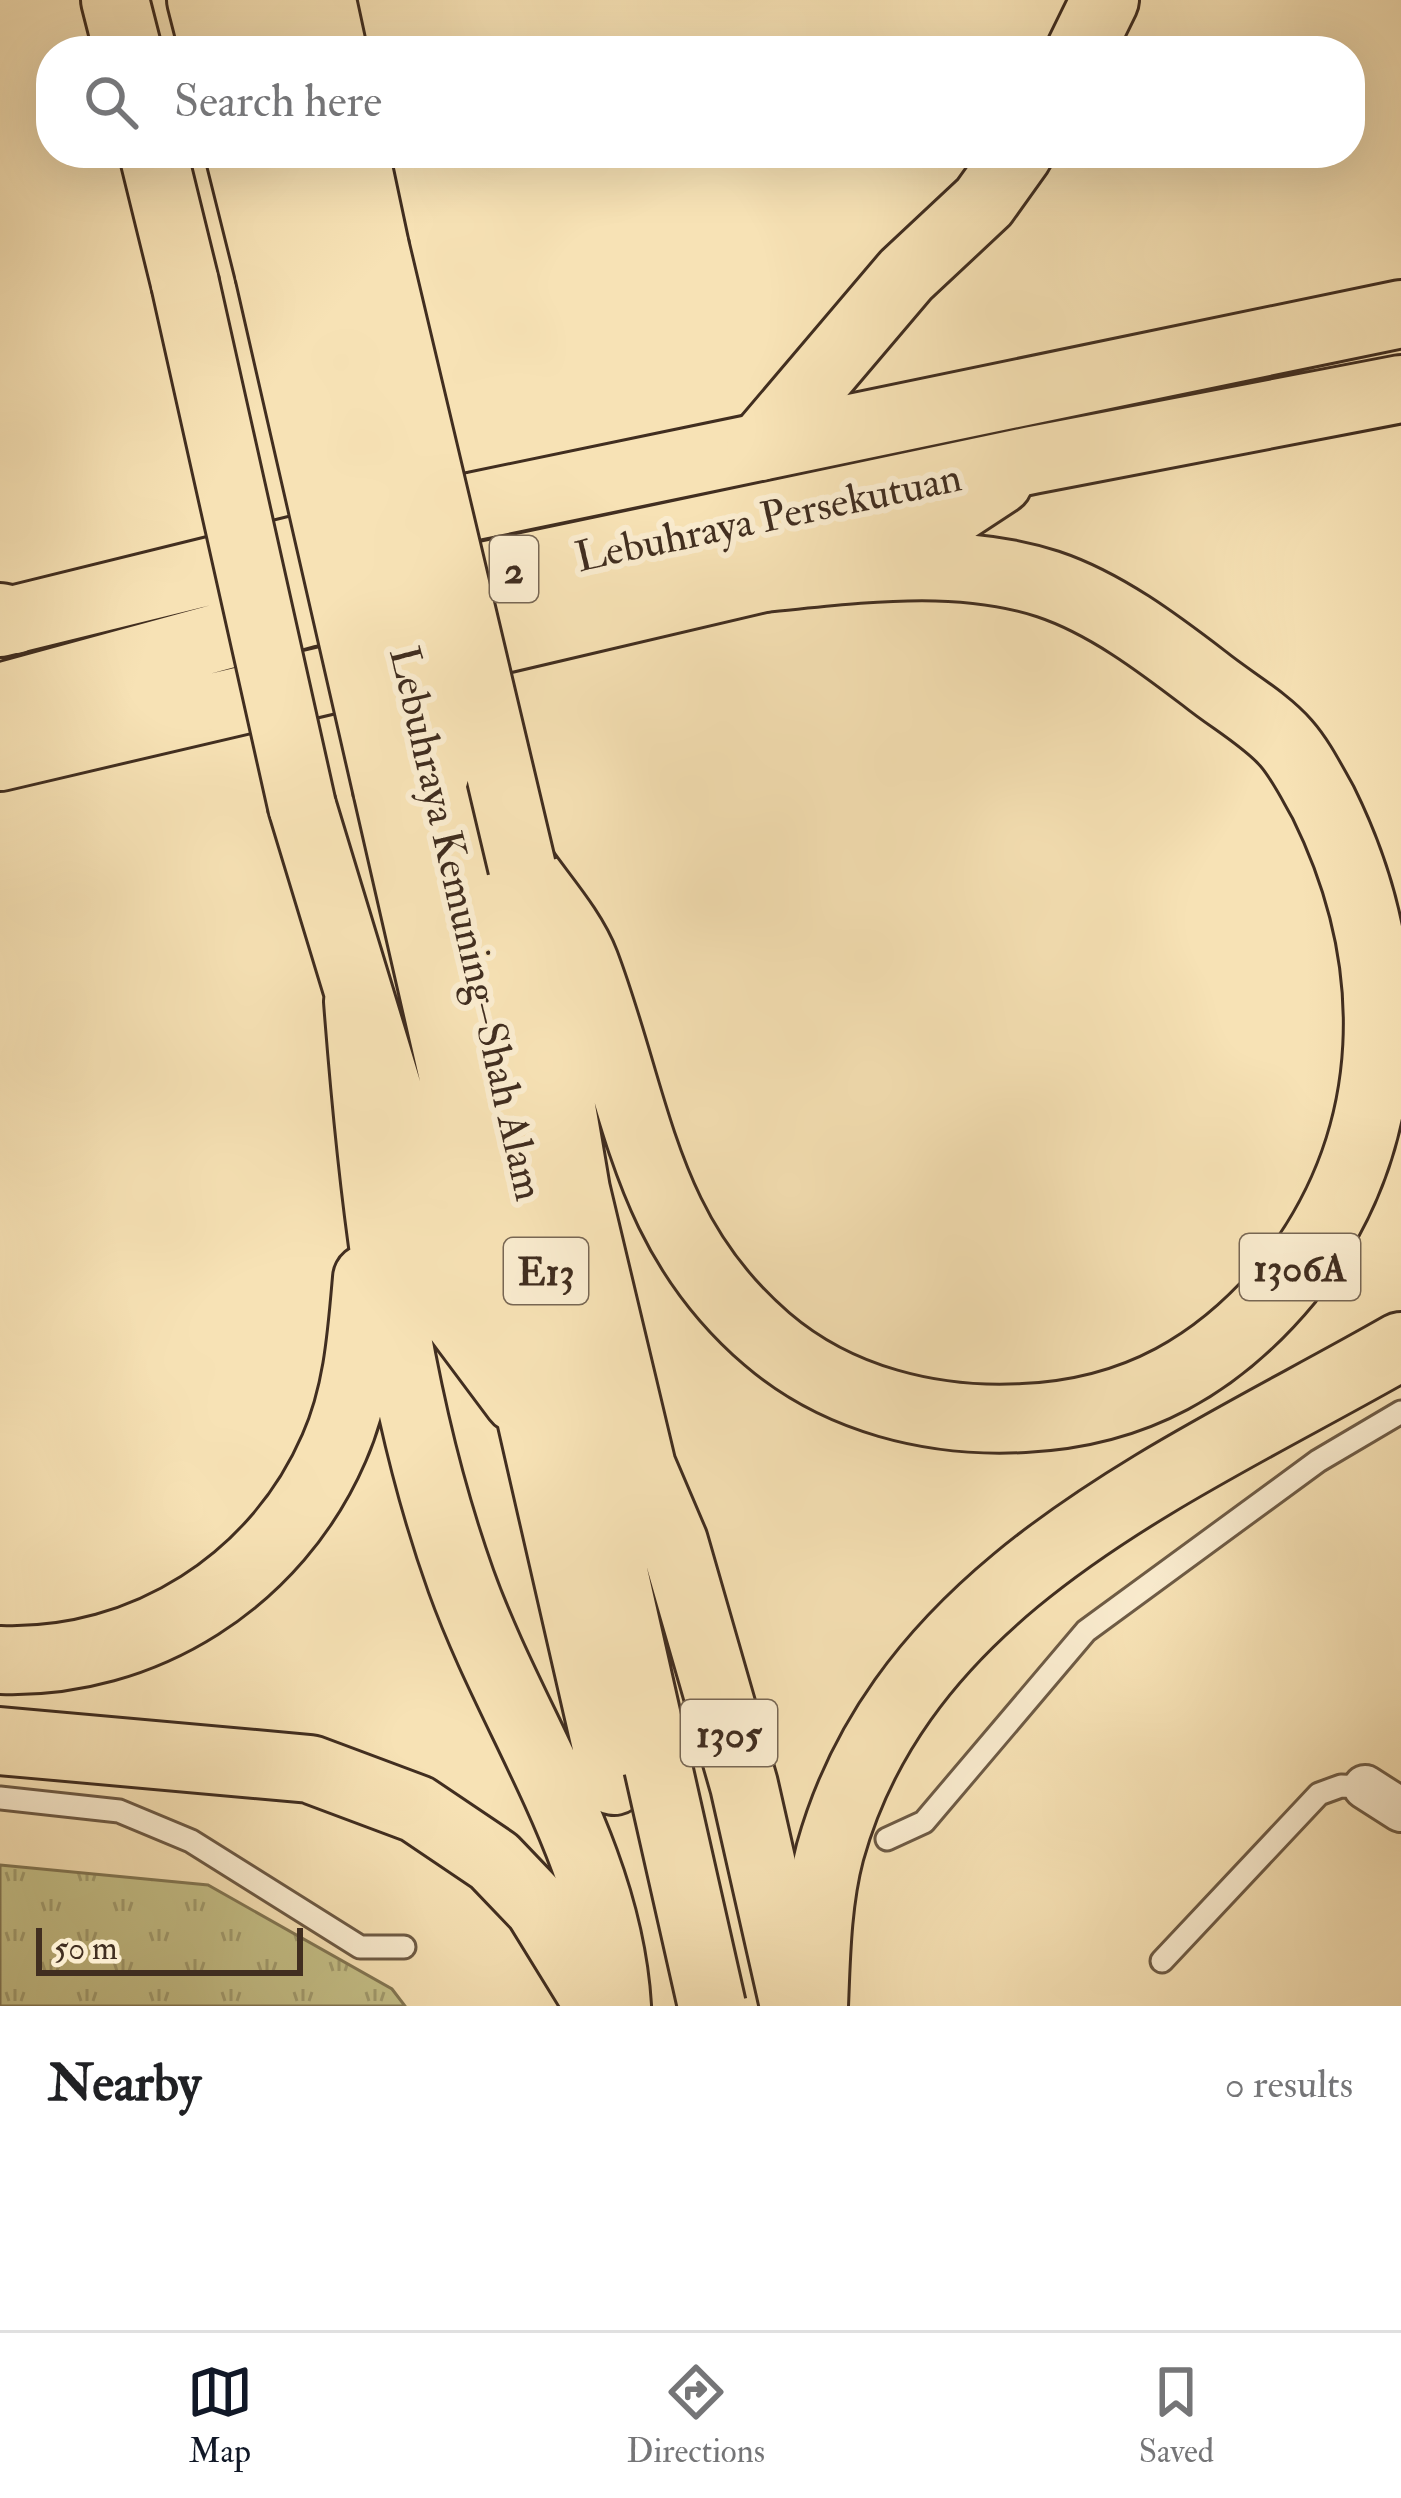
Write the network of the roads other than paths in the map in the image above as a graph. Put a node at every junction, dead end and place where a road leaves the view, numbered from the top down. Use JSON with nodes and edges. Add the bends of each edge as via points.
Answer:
{"nodes":[{"id":1,"x":115,"y":0,"type":"edge"},
{"id":2,"x":201,"y":0,"type":"edge"},
{"id":3,"x":260,"y":0,"type":"edge"},
{"id":4,"x":322,"y":0,"type":"edge"},
{"id":5,"x":1105,"y":0,"type":"edge"},
{"id":6,"x":124,"y":36,"type":"edge"},
{"id":7,"x":210,"y":36,"type":"edge"},
{"id":8,"x":268,"y":36,"type":"edge"},
{"id":9,"x":330,"y":36,"type":"edge"},
{"id":10,"x":1087,"y":36,"type":"edge"},
{"id":11,"x":157,"y":168,"type":"edge"},
{"id":12,"x":250,"y":168,"type":"edge"},
{"id":13,"x":299,"y":168,"type":"edge"},
{"id":14,"x":350,"y":168,"type":"edge"},
{"id":15,"x":1008,"y":168,"type":"edge"},
{"id":16,"x":321,"y":260,"type":"junction"},
{"id":17,"x":1401,"y":314,"type":"edge"},
{"id":18,"x":1401,"y":389,"type":"edge"},
{"id":19,"x":760,"y":447,"type":"junction"},
{"id":20,"x":1032,"y":460,"type":"junction"},
{"id":21,"x":763,"y":578,"type":"junction"},
{"id":22,"x":4,"y":620,"type":"edge"},
{"id":23,"x":0,"y":697,"type":"edge"},
{"id":24,"x":0,"y":757,"type":"edge"},
{"id":25,"x":411,"y":782,"type":"junction"},
{"id":26,"x":522,"y":866,"type":"junction"},
{"id":27,"x":358,"y":1000,"type":"junction"},
{"id":28,"x":374,"y":1203,"type":"junction"},
{"id":29,"x":1401,"y":1346,"type":"edge"},
{"id":30,"x":1401,"y":1412,"type":"edge"},
{"id":31,"x":530,"y":1416,"type":"junction"},
{"id":32,"x":642,"y":1467,"type":"junction"},
{"id":33,"x":629,"y":1640,"type":"junction"},
{"id":34,"x":0,"y":1660,"type":"edge"},
{"id":35,"x":0,"y":1741,"type":"edge"},
{"id":36,"x":636,"y":1774,"type":"junction"},
{"id":37,"x":1365,"y":1787,"type":"joint"},
{"id":38,"x":0,"y":1798,"type":"edge"},
{"id":39,"x":1401,"y":1810,"type":"edge"},
{"id":40,"x":887,"y":1839,"type":"dead end"},
{"id":41,"x":404,"y":1947,"type":"dead end"},
{"id":42,"x":1162,"y":1961,"type":"dead end"},
{"id":43,"x":599,"y":2006,"type":"edge"},
{"id":44,"x":617,"y":2006,"type":"edge"},
{"id":45,"x":665,"y":2006,"type":"edge"},
{"id":46,"x":712,"y":2006,"type":"edge"},
{"id":47,"x":794,"y":2006,"type":"edge"},
{"id":48,"x":814,"y":2006,"type":"edge"}],
"edges":[{"from":1,"to":6,"type":"highway"},
{"from":2,"to":7,"type":"highway"},
{"from":3,"to":8,"type":"highway"},
{"from":4,"to":9,"type":"highway"},
{"from":5,"to":10,"type":"highway"},
{"from":11,"to":27,"type":"highway","bridge":true,"via":[[302,806]]},
{"from":12,"to":16,"type":"highway"},
{"from":13,"to":16,"type":"highway"},
{"from":14,"to":16,"type":"highway"},
{"from":15,"to":19,"type":"highway"},
{"from":16,"to":25,"type":"highway","name":"Lebuhraya Kemuning–Shah Alam","number":"E13","bridge":true},
{"from":16,"to":26,"type":"highway","bridge":true},
{"from":17,"to":19,"type":"highway","name":"Lebuhraya Persekutuan","number":"2"},
{"from":18,"to":20,"type":"highway","name":"Lebuhraya Persekutuan","number":"2"},
{"from":19,"to":22,"type":"highway","name":"Lebuhraya Persekutuan","number":"2","via":[[475,506]]},
{"from":20,"to":21,"type":"highway","via":[[900,546]]},
{"from":20,"to":23,"type":"highway","name":"Lebuhraya Persekutuan","number":"2","via":[[308,613]]},
{"from":21,"to":24,"type":"highway"},
{"from":21,"to":26,"type":"highway","number":"1306A","via":[[889,565],[976,569],[1051,585],[1148,635],[1286,742],[1353,849],[1389,966],[1390,1041],[1381,1110],[1358,1174],[1328,1232],[1252,1325],[1162,1388],[1080,1416],[968,1421],[855,1394],[769,1341],[700,1271],[649,1174],[583,956]]},
{"from":25,"to":31,"type":"highway","name":"Lebuhraya Kemuning–Shah Alam","number":"E13"},
{"from":25,"to":33,"type":"highway","name":"Lebuhraya Kemuning–Shah Alam","number":"E13"},
{"from":26,"to":32,"type":"highway","via":[[576,1190]]},
{"from":27,"to":28,"type":"highway"},
{"from":27,"to":31,"type":"highway","via":[[458,1320]]},
{"from":28,"to":34,"type":"highway","via":[[358,1371],[335,1448],[263,1556],[191,1615],[103,1651]]},
{"from":28,"to":44,"type":"highway","via":[[422,1445],[462,1582],[579,1845],[614,1959]]},
{"from":29,"to":48,"type":"highway","via":[[1061,1540],[943,1644],[890,1710],[830,1853]]},
{"from":30,"to":40,"type":"lane","via":[[1299,1475],[1086,1631],[924,1822]]},
{"from":31,"to":36,"type":"highway","name":"Lebuhraya Kemuning–Shah Alam","number":"E13"},
{"from":32,"to":33,"type":"highway"},
{"from":32,"to":47,"type":"highway","number":"1305","via":[[674,1541],[744,1785]]},
{"from":33,"to":36,"type":"highway","name":"Lebuhraya Kemuning–Shah Alam","number":"E13"},
{"from":35,"to":43,"type":"highway","via":[[310,1769],[417,1809],[494,1861],[538,1907]]},
{"from":36,"to":45,"type":"highway","name":"Lebuhraya Kemuning–Shah Alam","number":"E13"},
{"from":36,"to":46,"type":"highway","name":"Lebuhraya Kemuning–Shah Alam","number":"E13","bridge":true},
{"from":37,"to":39,"type":"street"},
{"from":37,"to":42,"type":"lane","via":[[1319,1794]]},
{"from":38,"to":41,"type":"lane","via":[[119,1811],[191,1841],[360,1947]]}]}
